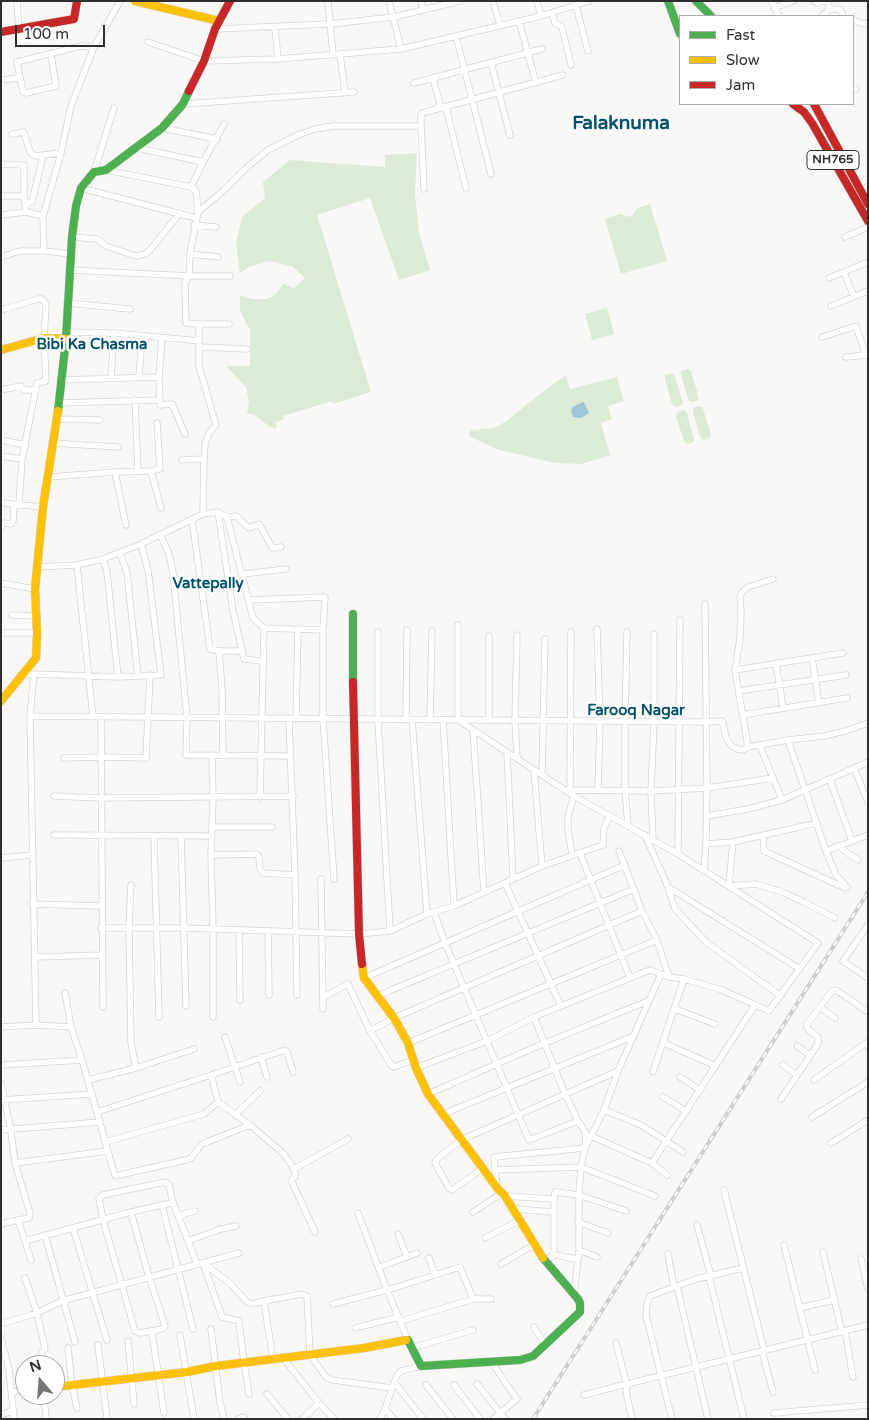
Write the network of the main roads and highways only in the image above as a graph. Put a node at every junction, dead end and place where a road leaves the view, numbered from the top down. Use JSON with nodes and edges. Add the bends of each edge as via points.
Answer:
{"nodes":[{"id":1,"x":77,"y":1,"type":"edge"},
{"id":2,"x":230,"y":1,"type":"edge"},
{"id":3,"x":696,"y":1,"type":"edge"},
{"id":4,"x":139,"y":2,"type":"edge"},
{"id":5,"x":671,"y":2,"type":"edge"},
{"id":6,"x":710,"y":15,"type":"edge"},
{"id":7,"x":217,"y":25,"type":"junction"},
{"id":8,"x":679,"y":30,"type":"edge"},
{"id":9,"x":1,"y":32,"type":"edge"},
{"id":10,"x":794,"y":105,"type":"edge"},
{"id":11,"x":815,"y":105,"type":"edge"},
{"id":12,"x":853,"y":187,"type":"junction"},
{"id":13,"x":868,"y":204,"type":"edge"},
{"id":14,"x":868,"y":221,"type":"edge"},
{"id":15,"x":66,"y":335,"type":"junction"},
{"id":16,"x":1,"y":350,"type":"edge"},
{"id":17,"x":353,"y":614,"type":"dead end"},
{"id":18,"x":1,"y":701,"type":"edge"},
{"id":19,"x":65,"y":1386,"type":"edge"}],
"edges":[{"from":1,"to":9,"type":"main road","via":[[74,19]]},
{"from":2,"to":7,"type":"main road"},
{"from":3,"to":6,"type":"main road"},
{"from":4,"to":7,"type":"main road"},
{"from":5,"to":8,"type":"main road"},
{"from":7,"to":15,"type":"main road","via":[[183,104],[138,148],[106,170],[94,172],[82,188],[72,237]]},
{"from":10,"to":12,"type":"main road","number":"NH765","via":[[812,123]]},
{"from":11,"to":12,"type":"main road","number":"NH765","via":[[833,138]]},
{"from":12,"to":13,"type":"main road","number":"NH765"},
{"from":12,"to":14,"type":"main road","number":"NH765"},
{"from":15,"to":16,"type":"main road"},
{"from":15,"to":18,"type":"main road","via":[[37,567],[36,658]]},
{"from":17,"to":19,"type":"main road","via":[[359,934],[364,978],[408,1043],[428,1094],[514,1209],[545,1260],[574,1294],[580,1303],[580,1312],[527,1359],[421,1366],[408,1340]]}]}
